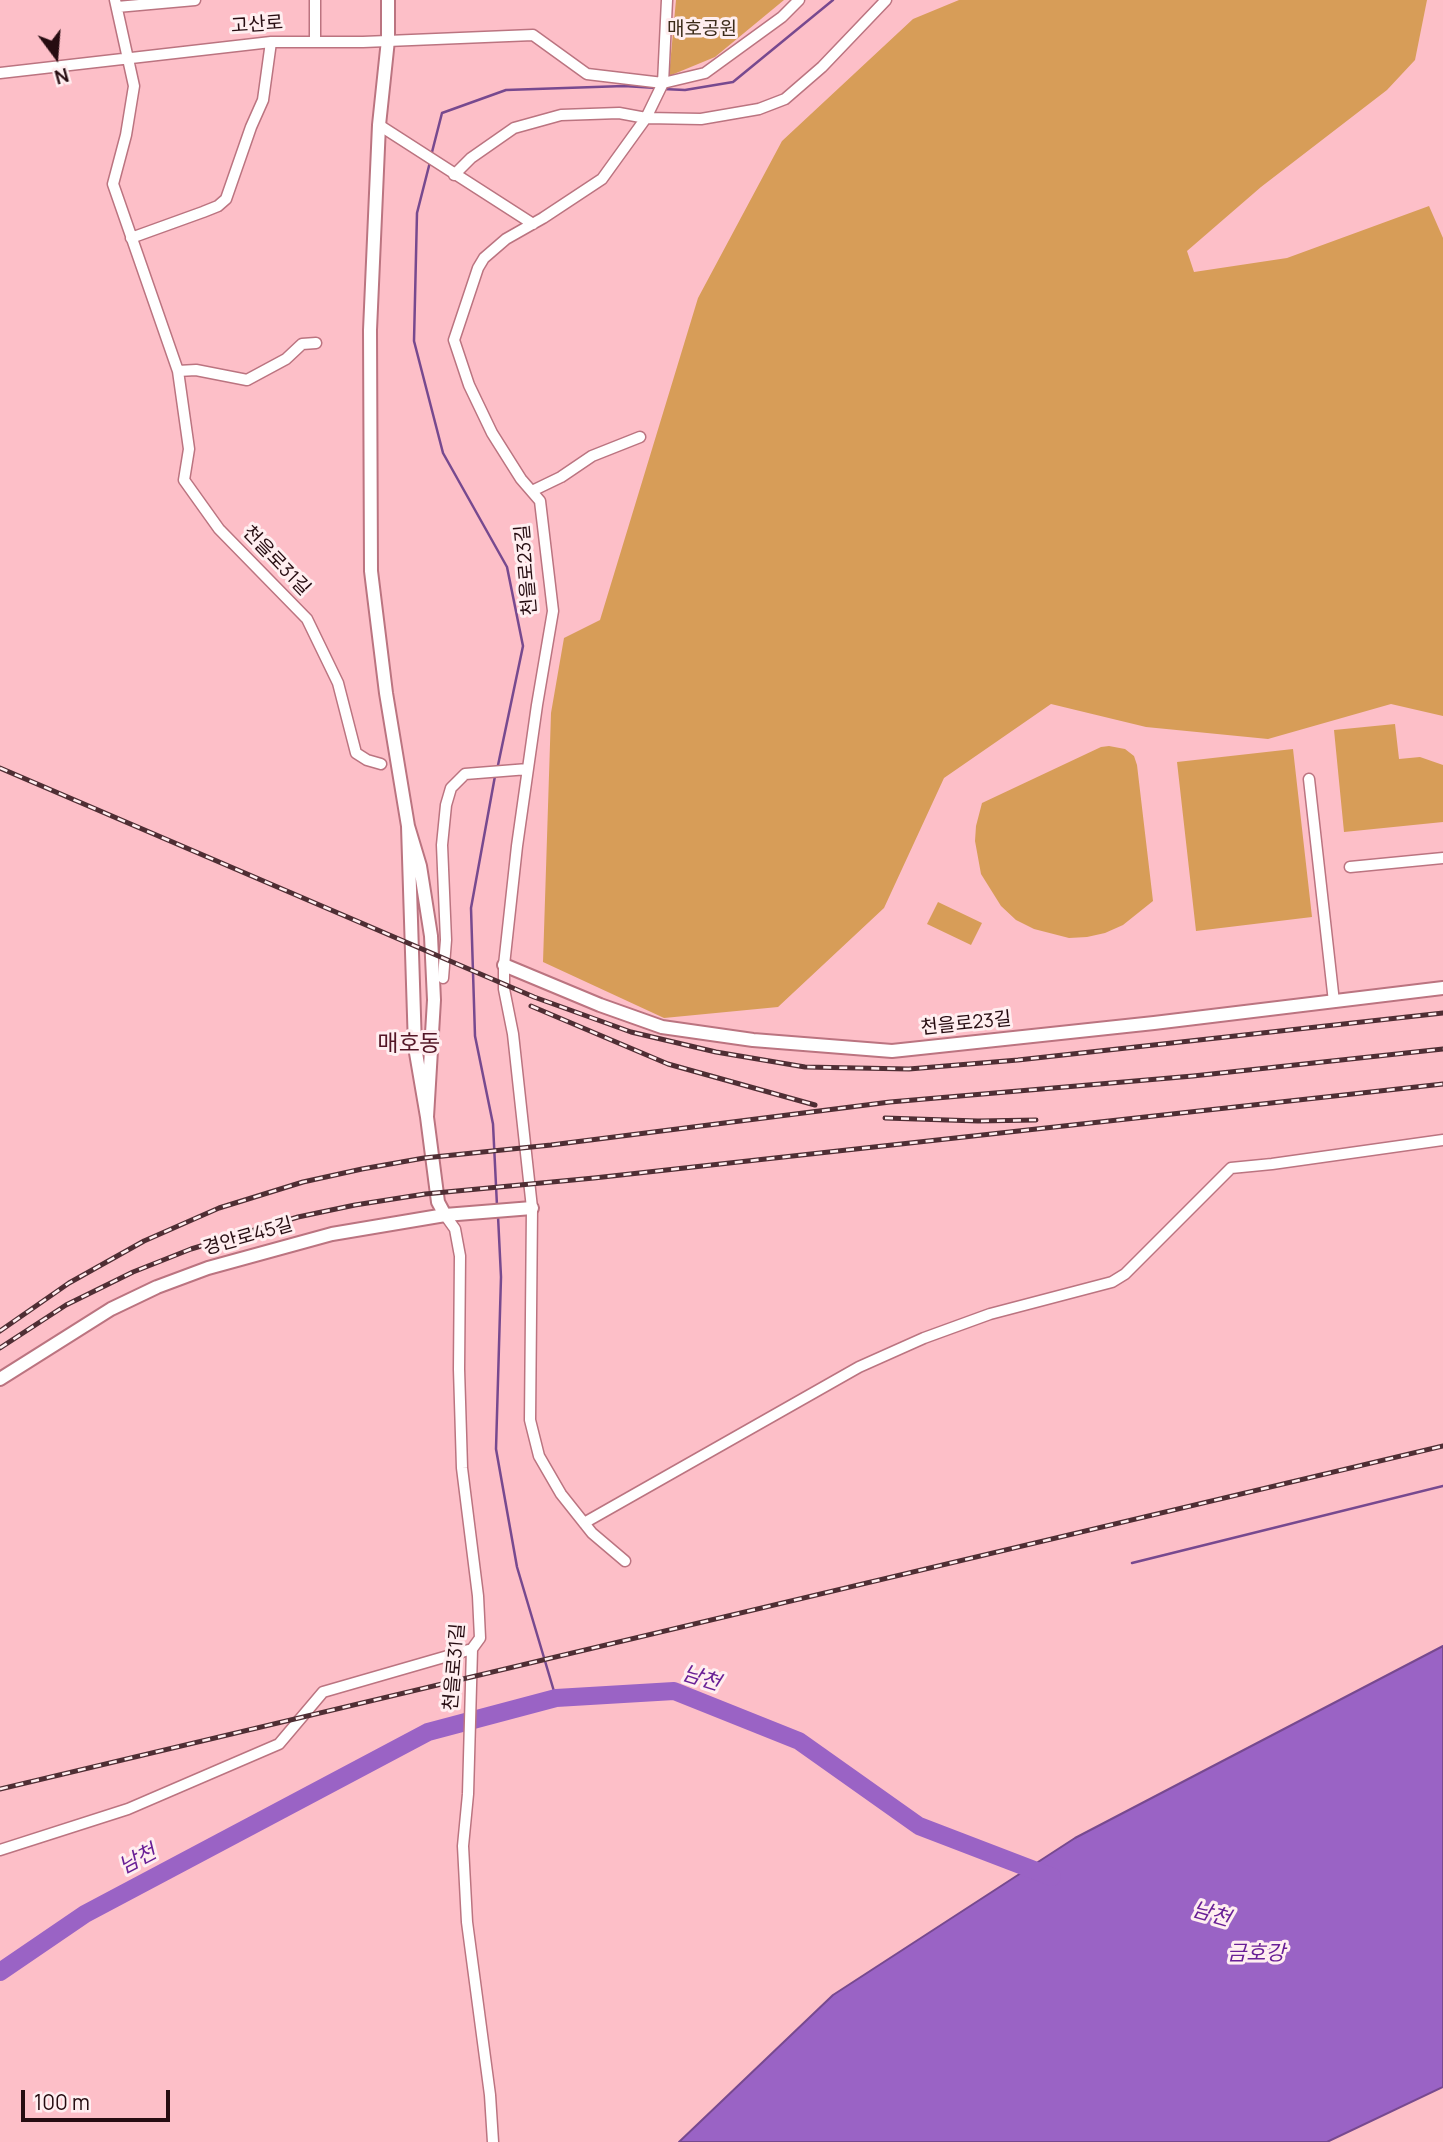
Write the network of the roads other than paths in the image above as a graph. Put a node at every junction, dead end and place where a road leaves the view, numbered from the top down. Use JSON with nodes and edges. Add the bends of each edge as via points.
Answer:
{"nodes":[{"id":1,"x":195,"y":0,"type":"edge"},
{"id":2,"x":315,"y":0,"type":"edge"},
{"id":3,"x":388,"y":0,"type":"edge"},
{"id":4,"x":667,"y":0,"type":"edge"},
{"id":5,"x":799,"y":0,"type":"edge"},
{"id":6,"x":886,"y":0,"type":"edge"},
{"id":7,"x":116,"y":4,"type":"edge"},
{"id":8,"x":388,"y":40,"type":"junction"},
{"id":9,"x":271,"y":42,"type":"junction"},
{"id":10,"x":315,"y":42,"type":"junction"},
{"id":11,"x":129,"y":57,"type":"junction"},
{"id":12,"x":0,"y":73,"type":"edge"},
{"id":13,"x":663,"y":83,"type":"junction"},
{"id":14,"x":649,"y":113,"type":"junction"},
{"id":15,"x":379,"y":125,"type":"junction"},
{"id":16,"x":454,"y":175,"type":"junction"},
{"id":17,"x":533,"y":224,"type":"junction"},
{"id":18,"x":131,"y":238,"type":"junction"},
{"id":19,"x":316,"y":344,"type":"dead end"},
{"id":20,"x":178,"y":371,"type":"junction"},
{"id":21,"x":640,"y":437,"type":"dead end"},
{"id":22,"x":532,"y":491,"type":"junction"},
{"id":23,"x":381,"y":764,"type":"dead end"},
{"id":24,"x":528,"y":769,"type":"junction"},
{"id":25,"x":1309,"y":779,"type":"dead end"},
{"id":26,"x":408,"y":826,"type":"junction"},
{"id":27,"x":1443,"y":858,"type":"edge"},
{"id":28,"x":1350,"y":867,"type":"dead end"},
{"id":29,"x":504,"y":965,"type":"junction"},
{"id":30,"x":443,"y":978,"type":"dead end"},
{"id":31,"x":1443,"y":988,"type":"edge"},
{"id":32,"x":1334,"y":1002,"type":"junction"},
{"id":33,"x":427,"y":1117,"type":"junction"},
{"id":34,"x":1443,"y":1140,"type":"edge"},
{"id":35,"x":526,"y":1209,"type":"junction"},
{"id":36,"x":445,"y":1215,"type":"junction"},
{"id":37,"x":0,"y":1379,"type":"edge"},
{"id":38,"x":584,"y":1523,"type":"junction"},
{"id":39,"x":625,"y":1562,"type":"dead end"},
{"id":40,"x":472,"y":1649,"type":"junction"},
{"id":41,"x":0,"y":1850,"type":"edge"},
{"id":42,"x":493,"y":2142,"type":"edge"}],
"edges":[{"from":1,"to":7,"type":"street","name":"천을로31길"},
{"from":2,"to":10,"type":"street"},
{"from":3,"to":8,"type":"street"},
{"from":4,"to":13,"type":"street"},
{"from":5,"to":13,"type":"street","via":[[705,73]]},
{"from":6,"to":14,"type":"street","via":[[785,99],[759,109],[701,119]]},
{"from":7,"to":11,"type":"street","name":"천을로31길"},
{"from":8,"to":10,"type":"street","name":"고산로"},
{"from":8,"to":13,"type":"street","name":"고산로","via":[[533,35],[587,74]]},
{"from":8,"to":15,"type":"street"},
{"from":9,"to":10,"type":"street","name":"고산로"},
{"from":9,"to":11,"type":"street","name":"고산로"},
{"from":9,"to":18,"type":"street","via":[[263,100],[226,199]]},
{"from":11,"to":12,"type":"street","name":"고산로"},
{"from":11,"to":18,"type":"street","name":"천을로31길","via":[[134,86],[113,184]]},
{"from":13,"to":14,"type":"street","name":"천을로23길"},
{"from":14,"to":16,"type":"street","via":[[561,115],[514,128]]},
{"from":14,"to":17,"type":"street","name":"천을로23길","via":[[601,179]]},
{"from":15,"to":16,"type":"street"},
{"from":15,"to":26,"type":"street","via":[[370,330],[371,570]]},
{"from":16,"to":17,"type":"street"},
{"from":17,"to":22,"type":"street","name":"천을로23길","via":[[484,258],[454,340],[492,433]]},
{"from":18,"to":20,"type":"street","name":"천을로31길"},
{"from":19,"to":20,"type":"street","via":[[302,344],[286,359],[247,380]]},
{"from":20,"to":23,"type":"street","name":"천을로31길","via":[[189,449],[184,480],[219,529],[307,619],[338,683],[356,754]]},
{"from":21,"to":22,"type":"street","via":[[592,456]]},
{"from":22,"to":24,"type":"street","name":"천을로23길","via":[[540,501],[553,611]]},
{"from":24,"to":29,"type":"street","name":"천을로23길"},
{"from":24,"to":30,"type":"street","via":[[465,774],[451,788],[442,845]]},
{"from":25,"to":32,"type":"street"},
{"from":26,"to":33,"type":"street","via":[[415,1047]]},
{"from":26,"to":33,"type":"street","via":[[427,902],[434,972]]},
{"from":27,"to":28,"type":"street"},
{"from":29,"to":32,"type":"street","name":"천을로23길","via":[[662,1027],[753,1041],[892,1051]]},
{"from":29,"to":35,"type":"street","name":"천을로23길"},
{"from":31,"to":32,"type":"street","name":"천을로23길"},
{"from":33,"to":36,"type":"street","name":"천을로31길","via":[[439,1202]]},
{"from":34,"to":38,"type":"street","via":[[1231,1168],[1112,1282],[990,1314],[859,1367]]},
{"from":35,"to":36,"type":"street","name":"경안로45길"},
{"from":35,"to":38,"type":"street","name":"천을로23길","via":[[530,1420],[539,1456]]},
{"from":36,"to":37,"type":"street","name":"경안로45길","via":[[332,1234],[208,1268],[111,1309]]},
{"from":36,"to":40,"type":"street","name":"천을로31길","via":[[455,1229],[460,1256],[462,1468],[480,1638]]},
{"from":38,"to":39,"type":"street","name":"천을로23길"},
{"from":40,"to":41,"type":"street","via":[[323,1692],[279,1744],[128,1808]]},
{"from":40,"to":42,"type":"street","name":"천을로31길","via":[[463,1846],[467,1922]]}]}
